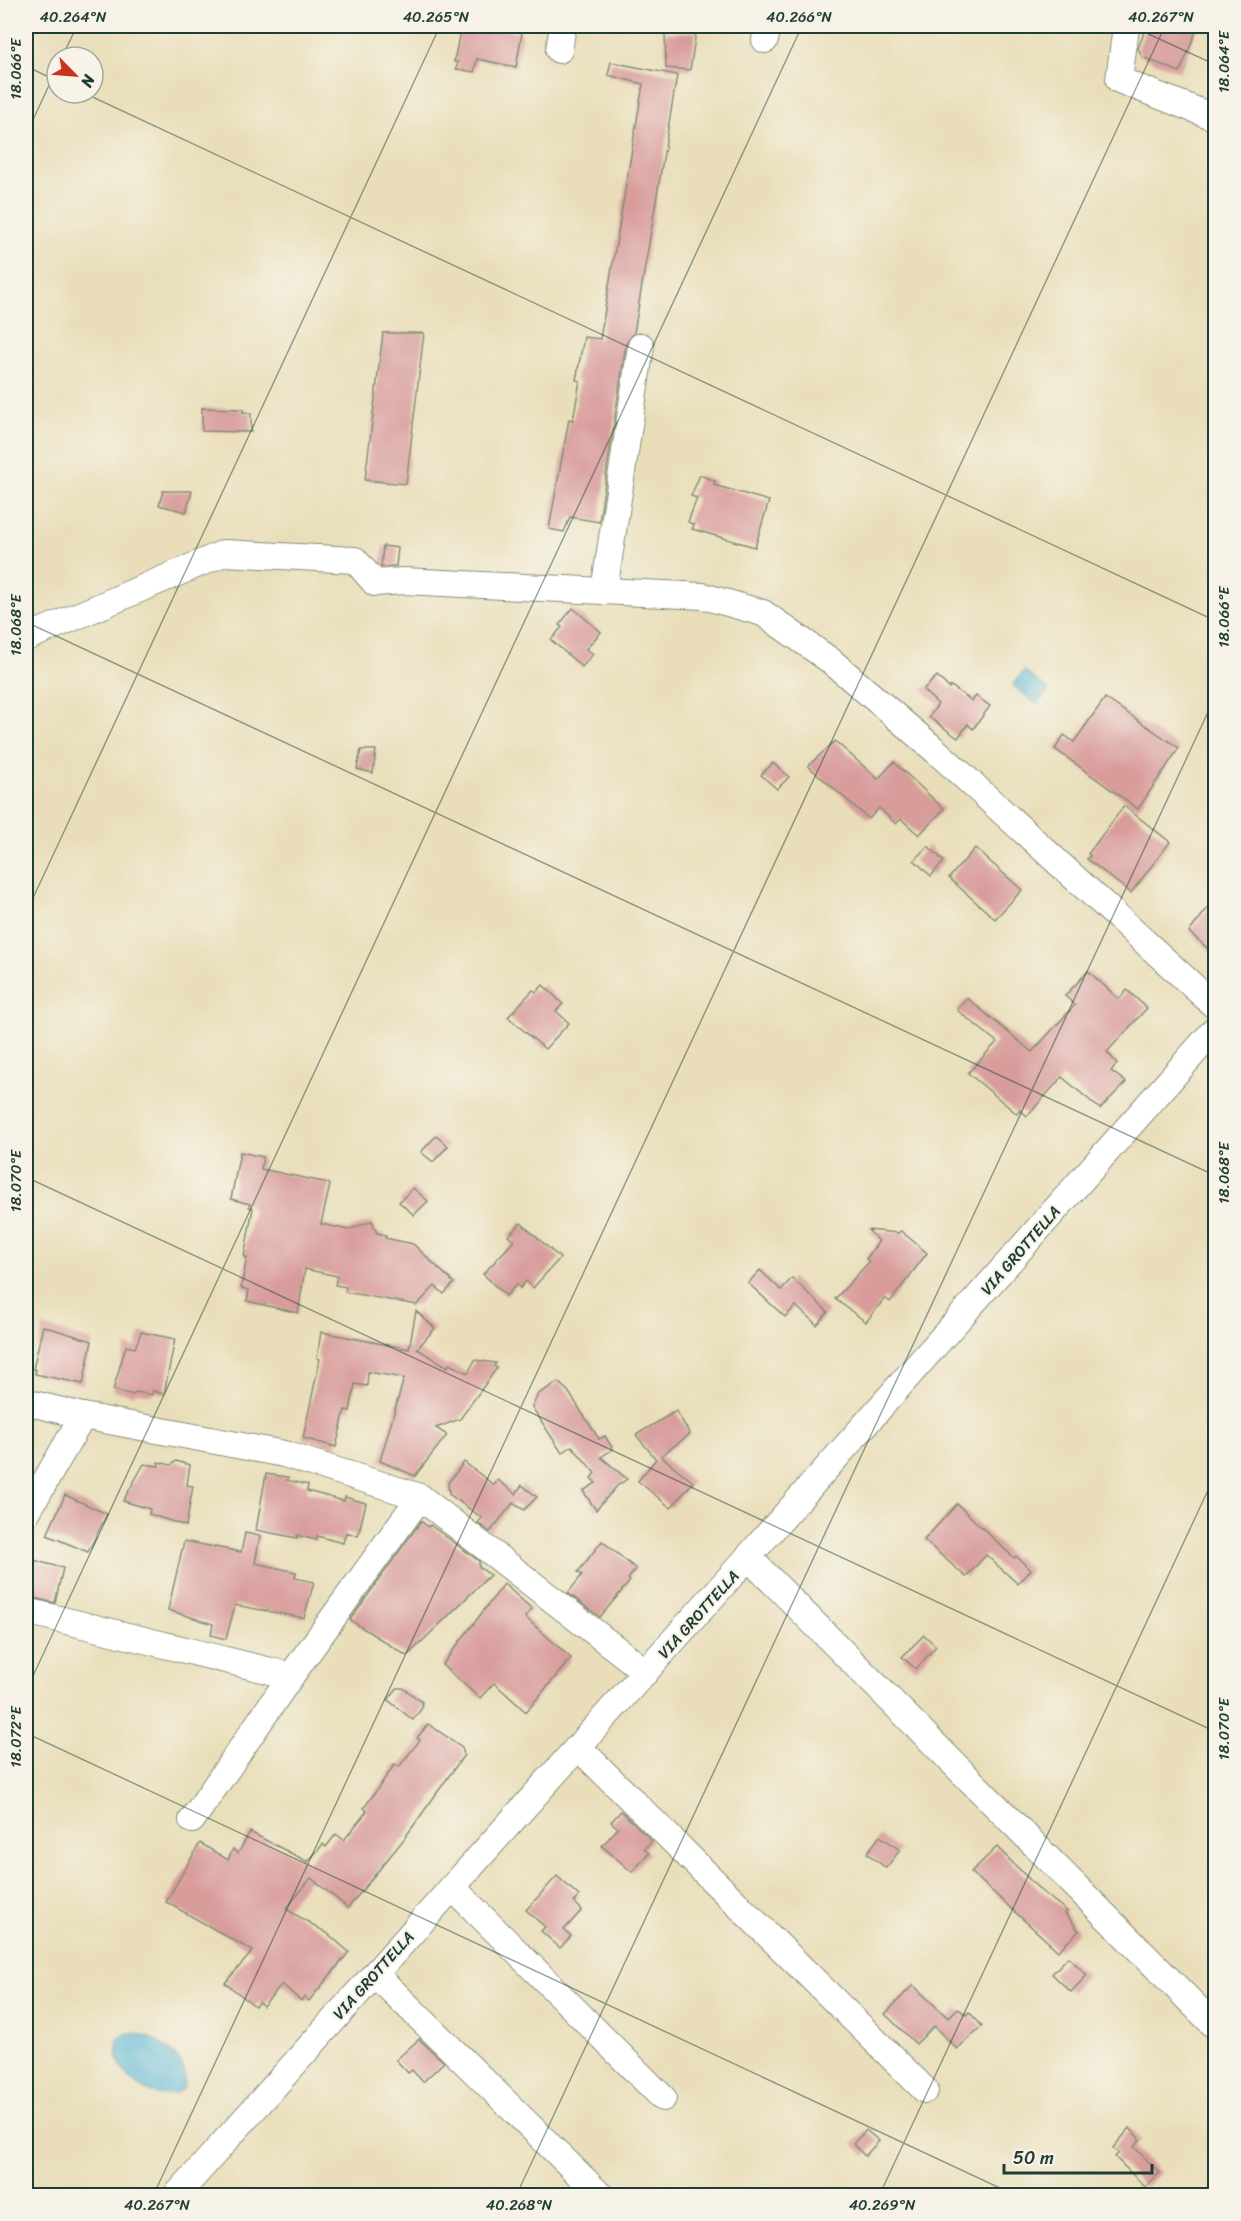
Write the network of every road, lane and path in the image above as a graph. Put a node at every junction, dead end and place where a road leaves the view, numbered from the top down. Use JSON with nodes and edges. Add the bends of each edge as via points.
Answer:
{"nodes":[{"id":1,"x":1126,"y":26,"type":"edge"},
{"id":2,"x":1215,"y":118,"type":"edge"},
{"id":3,"x":641,"y":346,"type":"dead end"},
{"id":4,"x":604,"y":591,"type":"junction"},
{"id":5,"x":26,"y":638,"type":"edge"},
{"id":6,"x":1215,"y":1008,"type":"edge"},
{"id":7,"x":1215,"y":1028,"type":"edge"},
{"id":8,"x":26,"y":1402,"type":"edge"},
{"id":9,"x":83,"y":1416,"type":"junction"},
{"id":10,"x":420,"y":1497,"type":"junction"},
{"id":11,"x":26,"y":1515,"type":"edge"},
{"id":12,"x":748,"y":1557,"type":"junction"},
{"id":13,"x":26,"y":1611,"type":"edge"},
{"id":14,"x":646,"y":1672,"type":"junction"},
{"id":15,"x":291,"y":1676,"type":"junction"},
{"id":16,"x":578,"y":1747,"type":"junction"},
{"id":17,"x":192,"y":1820,"type":"dead end"},
{"id":18,"x":453,"y":1887,"type":"junction"},
{"id":19,"x":375,"y":1974,"type":"junction"},
{"id":20,"x":1214,"y":2022,"type":"edge"},
{"id":21,"x":925,"y":2090,"type":"dead end"},
{"id":22,"x":663,"y":2098,"type":"dead end"},
{"id":23,"x":176,"y":2196,"type":"edge"},
{"id":24,"x":601,"y":2196,"type":"edge"}],
"edges":[{"from":1,"to":2,"type":"street","via":[[1119,80]]},
{"from":3,"to":4,"type":"street"},
{"from":4,"to":5,"type":"street","via":[[404,581],[375,583],[355,560],[224,553]]},
{"from":4,"to":6,"type":"street","via":[[704,596],[763,613],[831,661],[936,751]]},
{"from":7,"to":12,"type":"street","name":"VIA GROTTELLA"},
{"from":8,"to":9,"type":"street"},
{"from":9,"to":10,"type":"street","via":[[284,1454]]},
{"from":9,"to":11,"type":"street"},
{"from":10,"to":14,"type":"street"},
{"from":10,"to":15,"type":"street"},
{"from":12,"to":14,"type":"street","name":"VIA GROTTELLA"},
{"from":12,"to":20,"type":"street"},
{"from":13,"to":15,"type":"street"},
{"from":14,"to":16,"type":"street","name":"VIA GROTTELLA"},
{"from":15,"to":17,"type":"street"},
{"from":16,"to":18,"type":"street","name":"VIA GROTTELLA"},
{"from":16,"to":21,"type":"street"},
{"from":18,"to":19,"type":"street","name":"VIA GROTTELLA"},
{"from":18,"to":22,"type":"street"},
{"from":19,"to":23,"type":"street","name":"VIA GROTTELLA"},
{"from":19,"to":24,"type":"street"}]}
